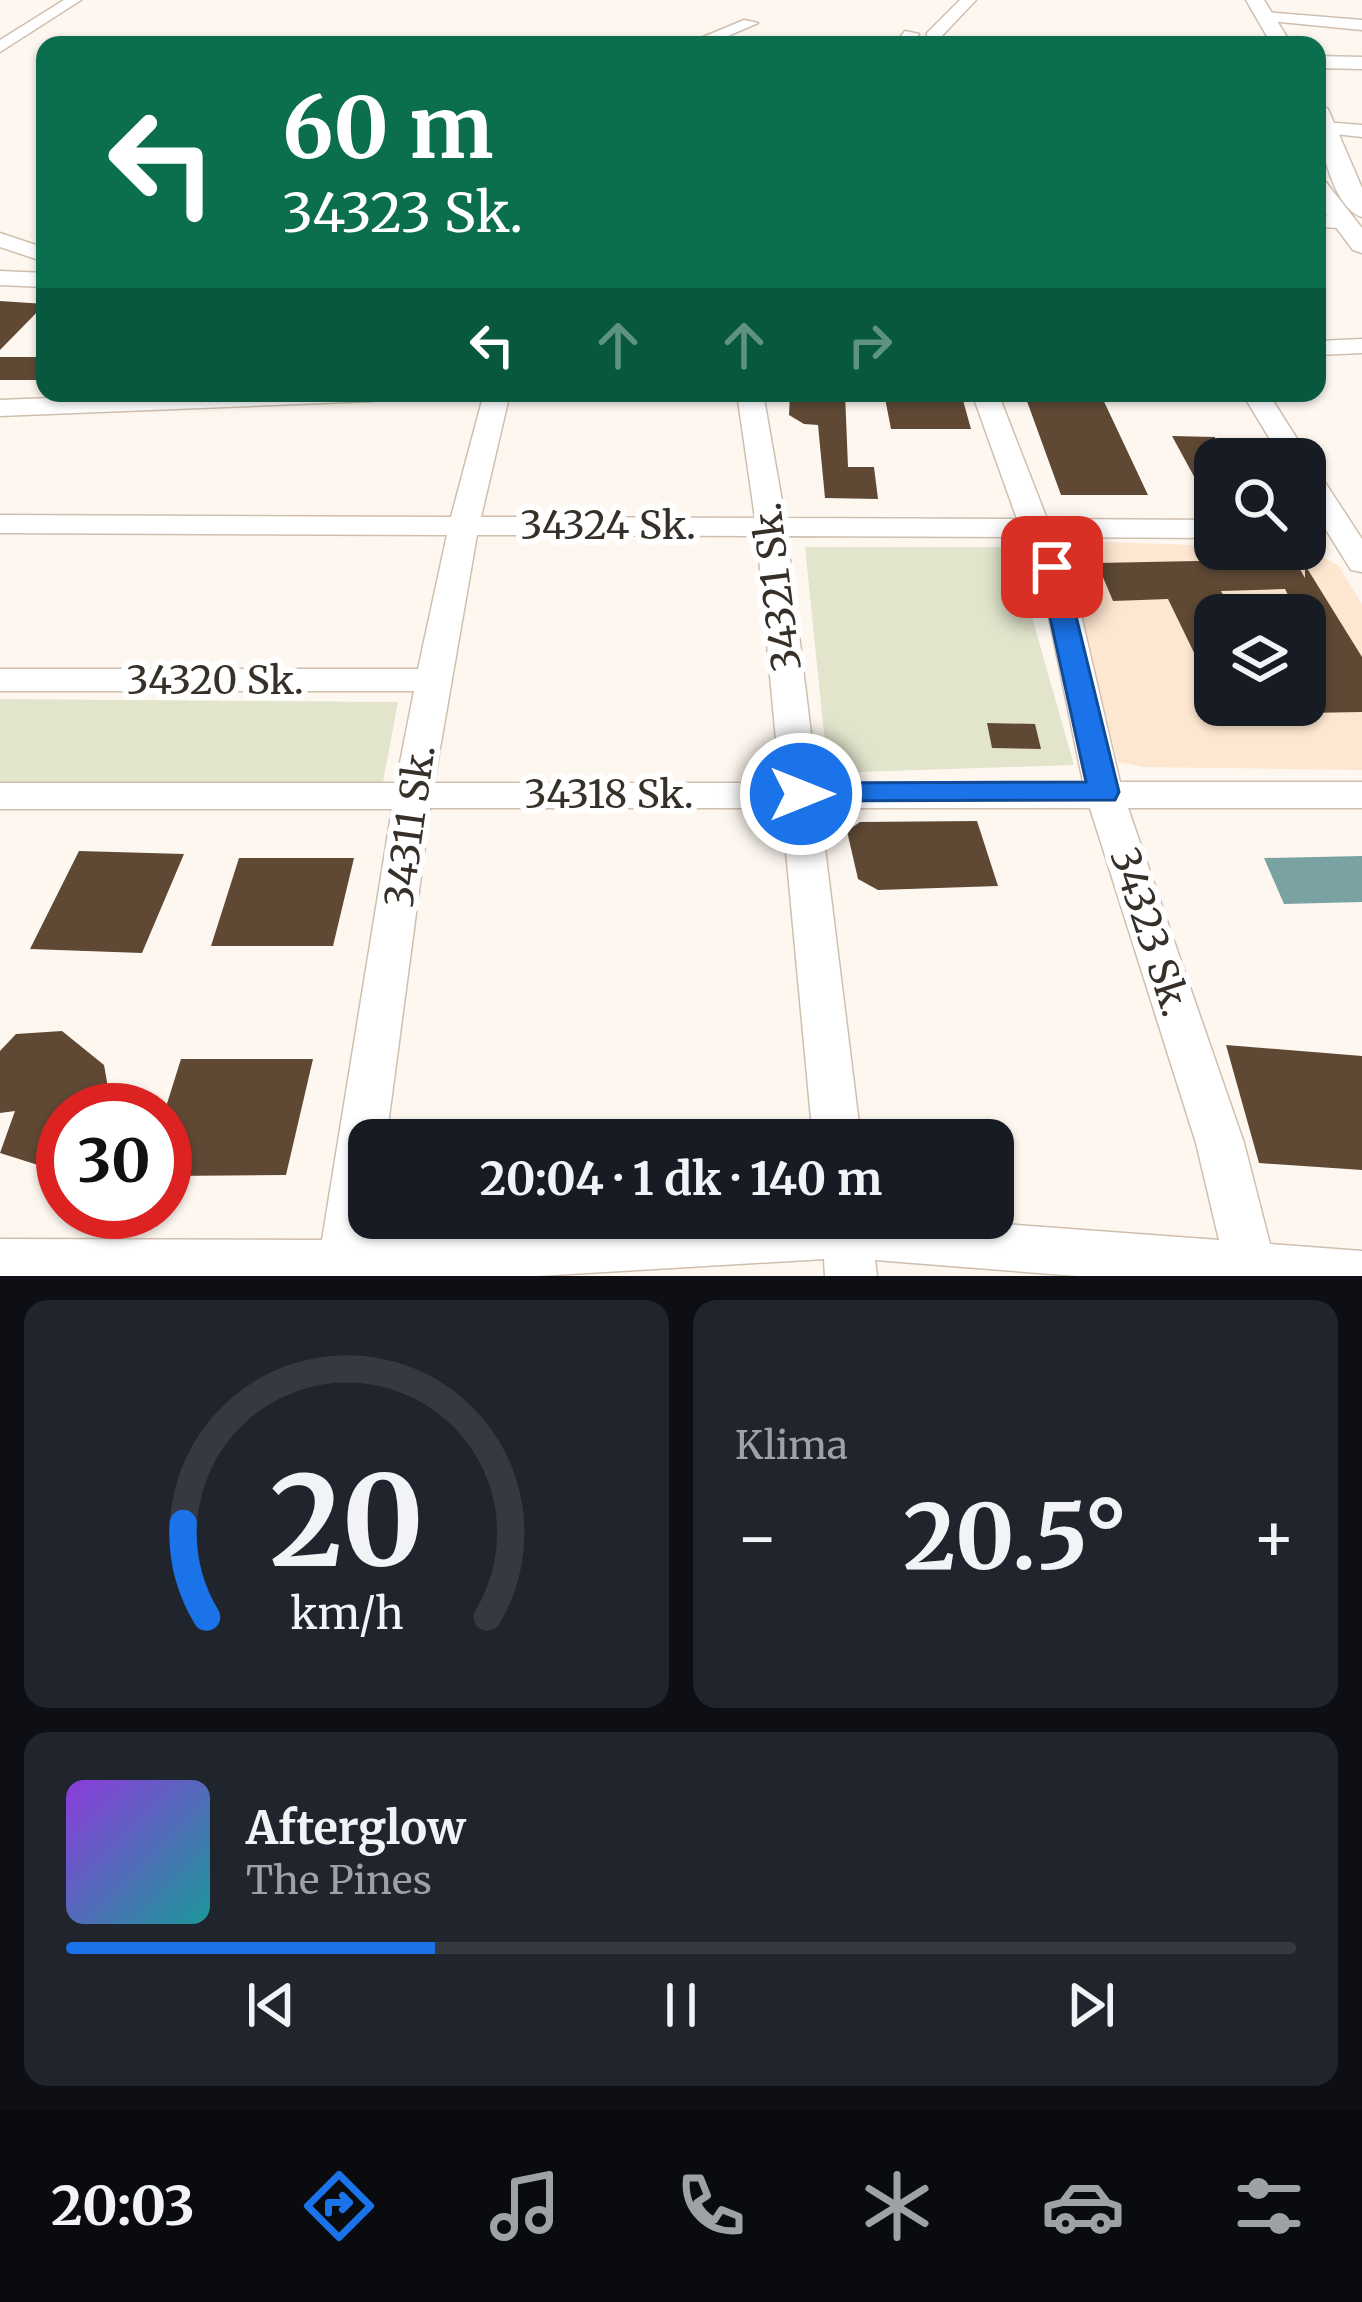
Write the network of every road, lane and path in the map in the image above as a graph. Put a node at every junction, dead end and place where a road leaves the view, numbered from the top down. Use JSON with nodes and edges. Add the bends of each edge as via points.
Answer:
{"nodes":[{"id":1,"x":74,"y":0,"type":"edge"},
{"id":2,"x":969,"y":0,"type":"edge"},
{"id":3,"x":1236,"y":0,"type":"edge"},
{"id":4,"x":1260,"y":8,"type":"edge"},
{"id":5,"x":750,"y":23,"type":"dead end"},
{"id":6,"x":1362,"y":25,"type":"edge"},
{"id":7,"x":716,"y":36,"type":"edge"},
{"id":8,"x":933,"y":36,"type":"dead end"},
{"id":9,"x":1257,"y":36,"type":"edge"},
{"id":10,"x":1277,"y":36,"type":"edge"},
{"id":11,"x":0,"y":47,"type":"edge"},
{"id":12,"x":1326,"y":62,"type":"edge"},
{"id":13,"x":1362,"y":64,"type":"edge"},
{"id":14,"x":1326,"y":120,"type":"edge"},
{"id":15,"x":1362,"y":131,"type":"edge"},
{"id":16,"x":1326,"y":144,"type":"edge"},
{"id":17,"x":1340,"y":218,"type":"edge"},
{"id":18,"x":0,"y":241,"type":"edge"},
{"id":19,"x":1362,"y":245,"type":"edge"},
{"id":20,"x":36,"y":252,"type":"edge"},
{"id":21,"x":0,"y":278,"type":"edge"},
{"id":22,"x":36,"y":280,"type":"edge"},
{"id":23,"x":1362,"y":346,"type":"edge"},
{"id":24,"x":1326,"y":348,"type":"edge"},
{"id":25,"x":114,"y":402,"type":"edge"},
{"id":26,"x":495,"y":402,"type":"edge"},
{"id":27,"x":751,"y":402,"type":"edge"},
{"id":28,"x":990,"y":402,"type":"edge"},
{"id":29,"x":1261,"y":402,"type":"edge"},
{"id":30,"x":0,"y":407,"type":"edge"},
{"id":31,"x":1283,"y":438,"type":"edge"},
{"id":32,"x":1326,"y":499,"type":"edge"},
{"id":33,"x":0,"y":524,"type":"edge"},
{"id":34,"x":461,"y":525,"type":"junction"},
{"id":35,"x":771,"y":525,"type":"junction"},
{"id":36,"x":1040,"y":529,"type":"junction"},
{"id":37,"x":1194,"y":529,"type":"edge"},
{"id":38,"x":1351,"y":529,"type":"edge"},
{"id":39,"x":1362,"y":563,"type":"edge"},
{"id":40,"x":0,"y":680,"type":"edge"},
{"id":41,"x":431,"y":680,"type":"junction"},
{"id":42,"x":1104,"y":792,"type":"junction"},
{"id":43,"x":801,"y":794,"type":"junction"},
{"id":44,"x":415,"y":795,"type":"junction"},
{"id":45,"x":1362,"y":795,"type":"edge"},
{"id":46,"x":0,"y":796,"type":"edge"},
{"id":47,"x":835,"y":1119,"type":"edge"},
{"id":48,"x":848,"y":1243,"type":"edge"},
{"id":49,"x":0,"y":1262,"type":"edge"},
{"id":50,"x":344,"y":1264,"type":"junction"},
{"id":51,"x":1250,"y":1266,"type":"junction"},
{"id":52,"x":1307,"y":1273,"type":"edge"},
{"id":53,"x":1362,"y":1275,"type":"edge"}],
"edges":[{"from":1,"to":11,"type":"street"},
{"from":2,"to":8,"type":"street"},
{"from":3,"to":9,"type":"street"},
{"from":4,"to":6,"type":"street"},
{"from":4,"to":10,"type":"street"},
{"from":5,"to":7,"type":"street"},
{"from":12,"to":13,"type":"street"},
{"from":14,"to":15,"type":"street"},
{"from":16,"to":17,"type":"street"},
{"from":17,"to":19,"type":"street"},
{"from":18,"to":20,"type":"street"},
{"from":21,"to":22,"type":"street"},
{"from":23,"to":24,"type":"street"},
{"from":25,"to":30,"type":"street"},
{"from":26,"to":34,"type":"street","name":"34311 Sk."},
{"from":27,"to":35,"type":"street","name":"34321 Sk."},
{"from":28,"to":36,"type":"street","name":"34323 Sk."},
{"from":29,"to":31,"type":"street"},
{"from":32,"to":38,"type":"street"},
{"from":33,"to":34,"type":"street","name":"34324 Sk."},
{"from":34,"to":35,"type":"street","name":"34324 Sk."},
{"from":34,"to":41,"type":"street","name":"34311 Sk."},
{"from":35,"to":36,"type":"street","name":"34324 Sk."},
{"from":35,"to":43,"type":"street","name":"34321 Sk."},
{"from":36,"to":37,"type":"street","name":"34324 Sk."},
{"from":36,"to":42,"type":"street","name":"34323 Sk."},
{"from":38,"to":39,"type":"street"},
{"from":40,"to":41,"type":"street","name":"34320 Sk."},
{"from":41,"to":44,"type":"street","name":"34311 Sk."},
{"from":42,"to":43,"type":"street","name":"34318 Sk."},
{"from":42,"to":45,"type":"street","name":"34318 Sk."},
{"from":42,"to":51,"type":"street","name":"34323 Sk.","via":[[1220,1143]]},
{"from":43,"to":44,"type":"street","name":"34318 Sk."},
{"from":43,"to":47,"type":"street","name":"34321 Sk."},
{"from":44,"to":46,"type":"street","name":"34318 Sk."},
{"from":44,"to":50,"type":"street","name":"34311 Sk."},
{"from":48,"to":50,"type":"street"},
{"from":48,"to":51,"type":"street"},
{"from":49,"to":50,"type":"street"},
{"from":51,"to":52,"type":"street"},
{"from":52,"to":53,"type":"street"}]}
